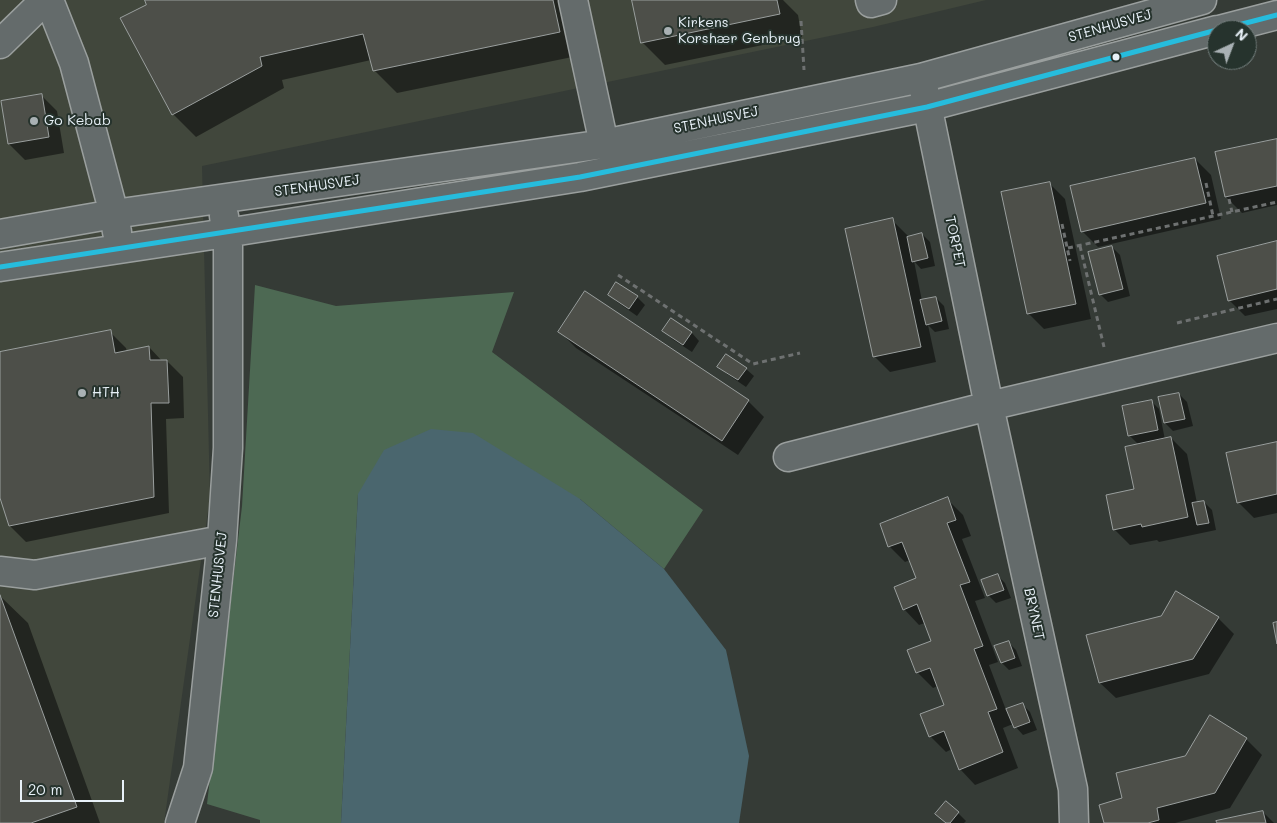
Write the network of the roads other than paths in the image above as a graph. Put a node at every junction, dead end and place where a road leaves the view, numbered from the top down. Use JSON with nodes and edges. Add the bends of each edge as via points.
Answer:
{"nodes":[{"id":1,"x":45,"y":0,"type":"edge"},
{"id":2,"x":49,"y":0,"type":"edge"},
{"id":3,"x":573,"y":0,"type":"edge"},
{"id":4,"x":870,"y":0,"type":"edge"},
{"id":5,"x":882,"y":0,"type":"edge"},
{"id":6,"x":1202,"y":0,"type":"edge"},
{"id":7,"x":1271,"y":10,"type":"edge"},
{"id":8,"x":1244,"y":20,"type":"edge"},
{"id":9,"x":1207,"y":33,"type":"edge"},
{"id":10,"x":0,"y":44,"type":"edge"},
{"id":11,"x":921,"y":78,"type":"junction"},
{"id":12,"x":885,"y":86,"type":"junction"},
{"id":13,"x":927,"y":107,"type":"junction"},
{"id":14,"x":696,"y":125,"type":"junction"},
{"id":15,"x":604,"y":144,"type":"junction"},
{"id":16,"x":222,"y":200,"type":"junction"},
{"id":17,"x":114,"y":214,"type":"junction"},
{"id":18,"x":226,"y":233,"type":"junction"},
{"id":19,"x":0,"y":234,"type":"edge"},
{"id":20,"x":119,"y":249,"type":"junction"},
{"id":21,"x":0,"y":267,"type":"edge"},
{"id":22,"x":1277,"y":338,"type":"edge"},
{"id":23,"x":989,"y":406,"type":"junction"},
{"id":24,"x":788,"y":457,"type":"dead end"},
{"id":25,"x":222,"y":540,"type":"junction"},
{"id":26,"x":0,"y":571,"type":"edge"},
{"id":27,"x":180,"y":823,"type":"edge"},
{"id":28,"x":1074,"y":823,"type":"edge"}],
"edges":[{"from":1,"to":10,"type":"street"},
{"from":2,"to":17,"type":"street","via":[[74,64]]},
{"from":3,"to":15,"type":"street"},
{"from":4,"to":5,"type":"street"},
{"from":6,"to":11,"type":"street","name":"STENHUSVEJ"},
{"from":7,"to":8,"type":"street","name":"STENHUSVEJ"},
{"from":9,"to":13,"type":"street","name":"STENHUSVEJ"},
{"from":11,"to":12,"type":"street","name":"STENHUSVEJ"},
{"from":11,"to":13,"type":"street","name":"TORPET"},
{"from":12,"to":14,"type":"street","name":"STENHUSVEJ"},
{"from":12,"to":14,"type":"street","via":[[814,83],[743,100]]},
{"from":13,"to":18,"type":"street","name":"STENHUSVEJ","via":[[580,177]]},
{"from":13,"to":23,"type":"street","name":"TORPET"},
{"from":14,"to":15,"type":"street","name":"STENHUSVEJ"},
{"from":15,"to":16,"type":"street","name":"STENHUSVEJ"},
{"from":16,"to":17,"type":"street","name":"STENHUSVEJ"},
{"from":16,"to":18,"type":"street","name":"STENHUSVEJ"},
{"from":17,"to":19,"type":"street","name":"STENHUSVEJ"},
{"from":17,"to":20,"type":"street"},
{"from":18,"to":20,"type":"street","name":"STENHUSVEJ"},
{"from":18,"to":25,"type":"street","name":"STENHUSVEJ","via":[[228,448]]},
{"from":20,"to":21,"type":"street","name":"STENHUSVEJ"},
{"from":22,"to":23,"type":"street"},
{"from":23,"to":24,"type":"street"},
{"from":23,"to":28,"type":"street","name":"BRYNET","via":[[1073,789]]},
{"from":25,"to":26,"type":"street","via":[[35,575]]},
{"from":25,"to":27,"type":"street","name":"STENHUSVEJ","via":[[198,768]]}]}
